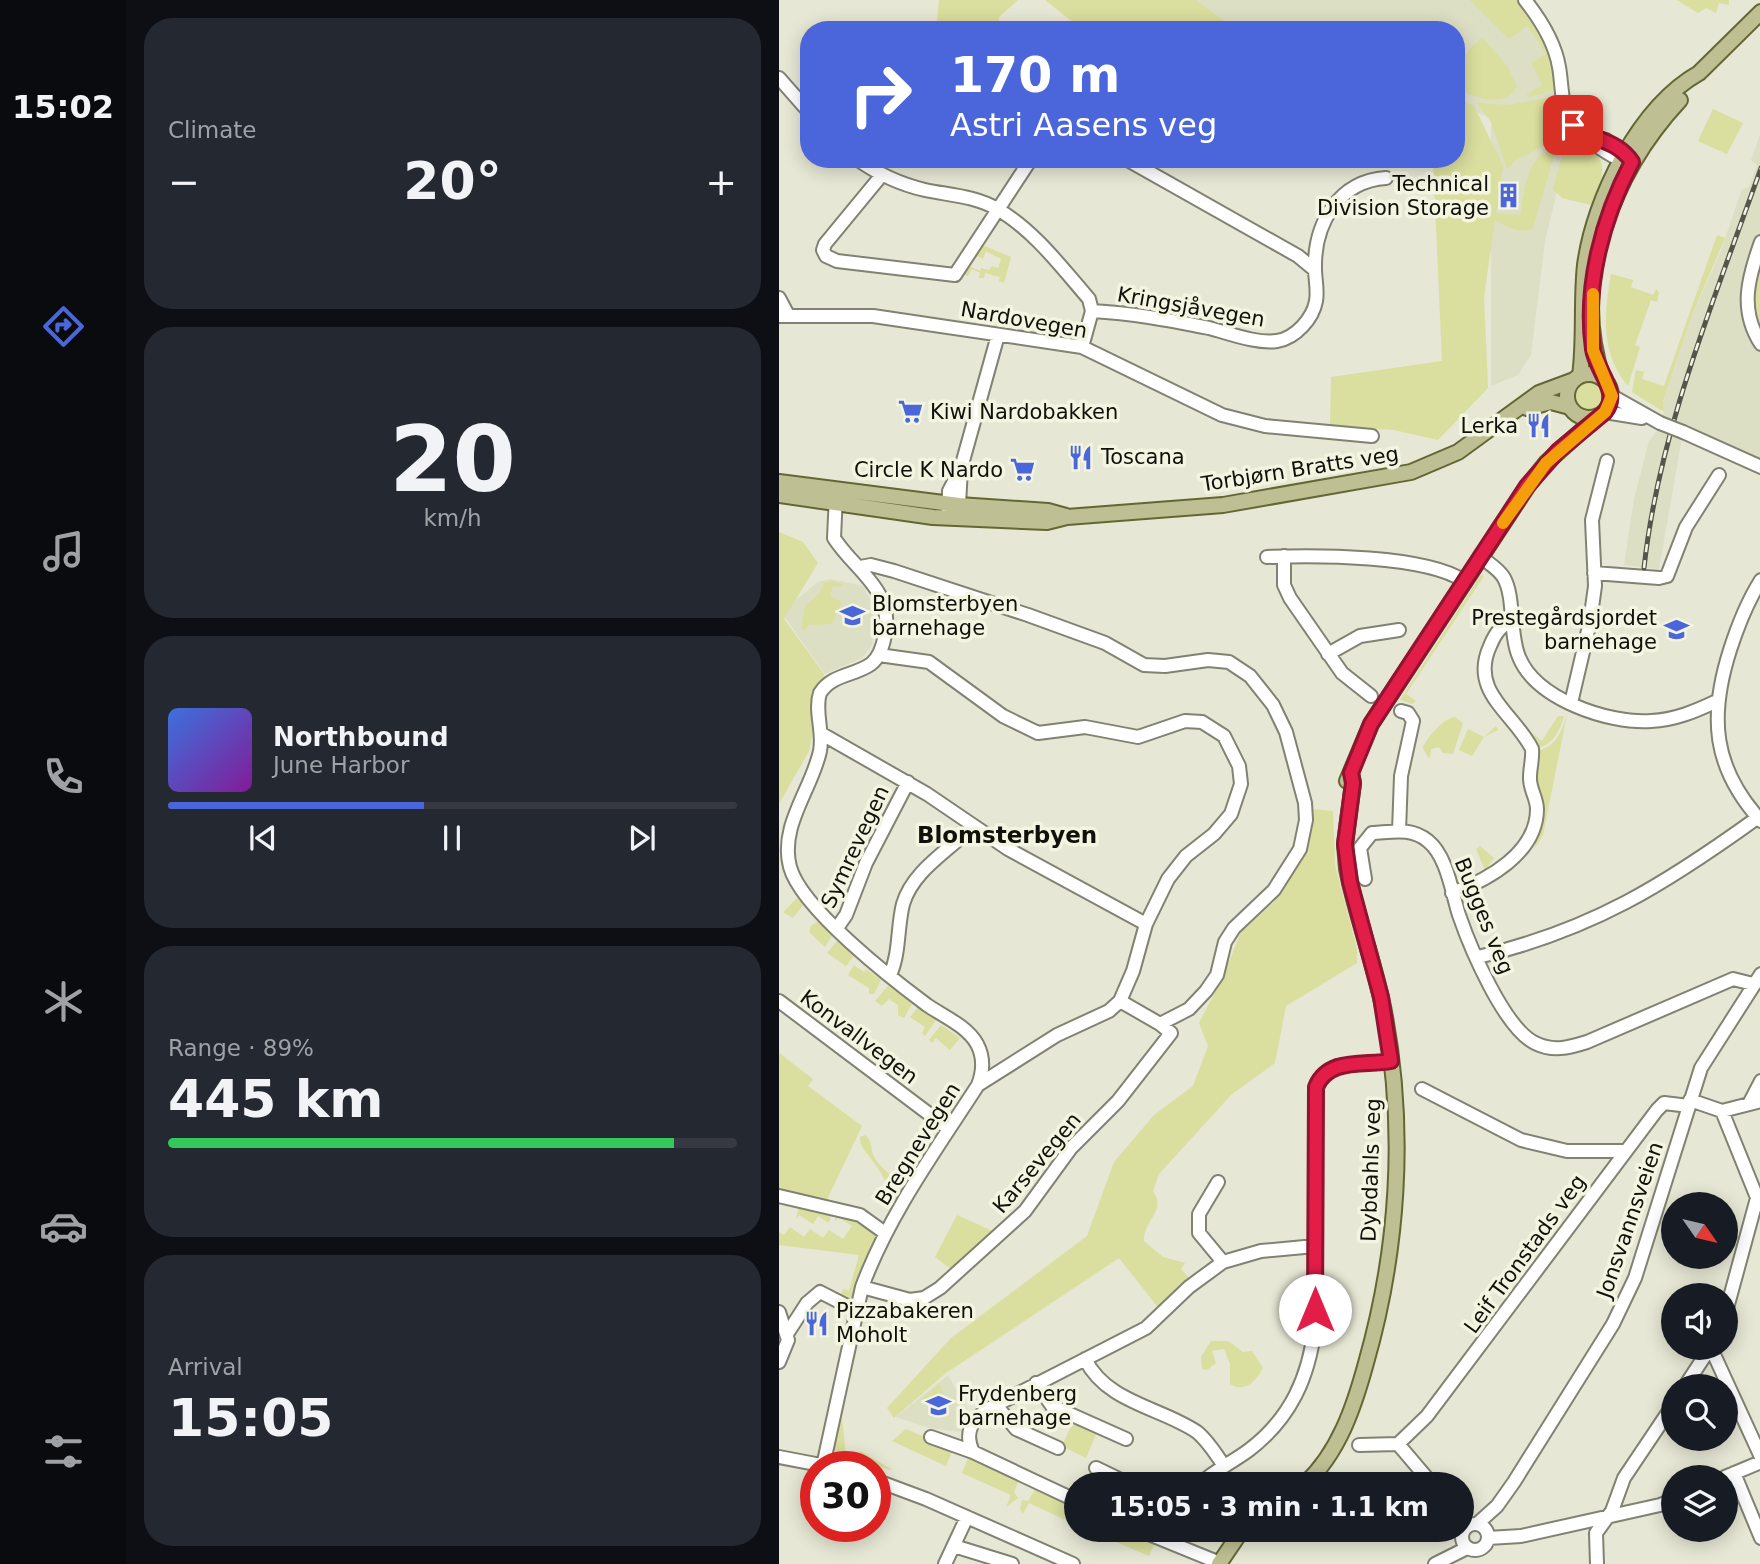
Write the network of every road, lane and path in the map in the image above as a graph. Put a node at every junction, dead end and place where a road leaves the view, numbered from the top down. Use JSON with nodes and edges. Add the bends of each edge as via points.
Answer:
{"nodes":[{"id":1,"x":1525,"y":0,"type":"edge"},
{"id":2,"x":1760,"y":12,"type":"edge"},
{"id":3,"x":779,"y":78,"type":"edge"},
{"id":4,"x":800,"y":102,"type":"edge"},
{"id":5,"x":1631,"y":153,"type":"junction"},
{"id":6,"x":870,"y":168,"type":"edge"},
{"id":7,"x":1025,"y":168,"type":"edge"},
{"id":8,"x":1142,"y":168,"type":"edge"},
{"id":9,"x":881,"y":176,"type":"junction"},
{"id":10,"x":1386,"y":178,"type":"dead end"},
{"id":11,"x":997,"y":208,"type":"junction"},
{"id":12,"x":1760,"y":242,"type":"edge"},
{"id":13,"x":1315,"y":270,"type":"junction"},
{"id":14,"x":779,"y":298,"type":"edge"},
{"id":15,"x":1092,"y":311,"type":"junction"},
{"id":16,"x":783,"y":315,"type":"edge"},
{"id":17,"x":998,"y":335,"type":"junction"},
{"id":18,"x":1760,"y":344,"type":"edge"},
{"id":19,"x":1082,"y":347,"type":"junction"},
{"id":20,"x":1577,"y":378,"type":"junction"},
{"id":21,"x":1603,"y":379,"type":"junction"},
{"id":22,"x":1612,"y":396,"type":"junction"},
{"id":23,"x":1522,"y":408,"type":"junction"},
{"id":24,"x":1574,"y":412,"type":"junction"},
{"id":25,"x":1600,"y":415,"type":"junction"},
{"id":26,"x":1654,"y":420,"type":"junction"},
{"id":27,"x":1372,"y":436,"type":"dead end"},
{"id":28,"x":1570,"y":441,"type":"junction"},
{"id":29,"x":1607,"y":461,"type":"dead end"},
{"id":30,"x":1760,"y":467,"type":"edge"},
{"id":31,"x":1719,"y":475,"type":"dead end"},
{"id":32,"x":779,"y":482,"type":"edge"},
{"id":33,"x":779,"y":495,"type":"edge"},
{"id":34,"x":836,"y":497,"type":"junction"},
{"id":35,"x":952,"y":509,"type":"junction"},
{"id":36,"x":1284,"y":556,"type":"junction"},
{"id":37,"x":1267,"y":557,"type":"dead end"},
{"id":38,"x":1481,"y":557,"type":"junction"},
{"id":39,"x":860,"y":567,"type":"junction"},
{"id":40,"x":1594,"y":573,"type":"junction"},
{"id":41,"x":1760,"y":580,"type":"edge"},
{"id":42,"x":1464,"y":581,"type":"junction"},
{"id":43,"x":1511,"y":622,"type":"junction"},
{"id":44,"x":1399,"y":630,"type":"dead end"},
{"id":45,"x":1329,"y":654,"type":"junction"},
{"id":46,"x":879,"y":655,"type":"junction"},
{"id":47,"x":1371,"y":696,"type":"dead end"},
{"id":48,"x":1717,"y":701,"type":"junction"},
{"id":49,"x":1571,"y":704,"type":"junction"},
{"id":50,"x":1401,"y":710,"type":"dead end"},
{"id":51,"x":822,"y":734,"type":"junction"},
{"id":52,"x":907,"y":782,"type":"junction"},
{"id":53,"x":1759,"y":819,"type":"edge"},
{"id":54,"x":973,"y":826,"type":"junction"},
{"id":55,"x":1399,"y":831,"type":"junction"},
{"id":56,"x":786,"y":875,"type":"edge"},
{"id":57,"x":1365,"y":879,"type":"dead end"},
{"id":58,"x":1452,"y":893,"type":"junction"},
{"id":59,"x":1146,"y":924,"type":"junction"},
{"id":60,"x":837,"y":928,"type":"junction"},
{"id":61,"x":1478,"y":957,"type":"junction"},
{"id":62,"x":890,"y":975,"type":"junction"},
{"id":63,"x":1757,"y":979,"type":"edge"},
{"id":64,"x":1120,"y":1000,"type":"junction"},
{"id":65,"x":779,"y":1001,"type":"edge"},
{"id":66,"x":1189,"y":1009,"type":"junction"},
{"id":67,"x":1160,"y":1024,"type":"junction"},
{"id":68,"x":1171,"y":1033,"type":"junction"},
{"id":69,"x":1391,"y":1061,"type":"junction"},
{"id":70,"x":1760,"y":1081,"type":"edge"},
{"id":71,"x":978,"y":1085,"type":"junction"},
{"id":72,"x":1422,"y":1089,"type":"dead end"},
{"id":73,"x":1755,"y":1102,"type":"edge"},
{"id":74,"x":1689,"y":1103,"type":"junction"},
{"id":75,"x":1722,"y":1111,"type":"junction"},
{"id":76,"x":949,"y":1129,"type":"junction"},
{"id":77,"x":1624,"y":1151,"type":"junction"},
{"id":78,"x":1218,"y":1182,"type":"dead end"},
{"id":79,"x":779,"y":1196,"type":"edge"},
{"id":80,"x":1758,"y":1202,"type":"edge"},
{"id":81,"x":885,"y":1233,"type":"junction"},
{"id":82,"x":1315,"y":1246,"type":"junction"},
{"id":83,"x":1223,"y":1262,"type":"junction"},
{"id":84,"x":1734,"y":1283,"type":"edge"},
{"id":85,"x":862,"y":1287,"type":"junction"},
{"id":86,"x":857,"y":1311,"type":"junction"},
{"id":87,"x":779,"y":1312,"type":"edge"},
{"id":88,"x":787,"y":1334,"type":"junction"},
{"id":89,"x":1085,"y":1359,"type":"junction"},
{"id":90,"x":1716,"y":1360,"type":"edge"},
{"id":91,"x":779,"y":1362,"type":"edge"},
{"id":92,"x":1036,"y":1383,"type":"junction"},
{"id":93,"x":996,"y":1405,"type":"junction"},
{"id":94,"x":1661,"y":1423,"type":"edge"},
{"id":95,"x":931,"y":1437,"type":"dead end"},
{"id":96,"x":1125,"y":1439,"type":"dead end"},
{"id":97,"x":1399,"y":1444,"type":"junction"},
{"id":98,"x":1359,"y":1445,"type":"dead end"},
{"id":99,"x":1058,"y":1448,"type":"dead end"},
{"id":100,"x":828,"y":1451,"type":"edge"},
{"id":101,"x":973,"y":1452,"type":"junction"},
{"id":102,"x":779,"y":1457,"type":"edge"},
{"id":103,"x":1760,"y":1459,"type":"edge"},
{"id":104,"x":800,"y":1461,"type":"edge"},
{"id":105,"x":1224,"y":1466,"type":"junction"},
{"id":106,"x":1096,"y":1468,"type":"dead end"},
{"id":107,"x":1738,"y":1470,"type":"edge"},
{"id":108,"x":1104,"y":1472,"type":"edge"},
{"id":109,"x":1216,"y":1472,"type":"edge"},
{"id":110,"x":1315,"y":1472,"type":"edge"},
{"id":111,"x":1422,"y":1472,"type":"edge"},
{"id":112,"x":891,"y":1486,"type":"edge"},
{"id":113,"x":1738,"y":1493,"type":"edge"},
{"id":114,"x":1064,"y":1495,"type":"edge"},
{"id":115,"x":1661,"y":1503,"type":"edge"},
{"id":116,"x":1606,"y":1516,"type":"junction"},
{"id":117,"x":967,"y":1517,"type":"junction"},
{"id":118,"x":1474,"y":1533,"type":"edge"},
{"id":119,"x":1474,"y":1534,"type":"edge"},
{"id":120,"x":1760,"y":1538,"type":"edge"},
{"id":121,"x":1182,"y":1542,"type":"edge"},
{"id":122,"x":1234,"y":1542,"type":"edge"},
{"id":123,"x":1463,"y":1542,"type":"edge"},
{"id":124,"x":1473,"y":1542,"type":"edge"},
{"id":125,"x":954,"y":1546,"type":"junction"},
{"id":126,"x":1439,"y":1561,"type":"edge"},
{"id":127,"x":1220,"y":1563,"type":"edge"},
{"id":128,"x":945,"y":1564,"type":"edge"},
{"id":129,"x":1012,"y":1564,"type":"edge"},
{"id":130,"x":1074,"y":1564,"type":"edge"},
{"id":131,"x":1473,"y":1564,"type":"edge"},
{"id":132,"x":1597,"y":1564,"type":"edge"}],
"edges":[{"from":1,"to":5,"type":"street","via":[[1550,40],[1569,118],[1589,136]]},
{"from":2,"to":5,"type":"main road","via":[[1687,80]]},
{"from":3,"to":4,"type":"street"},
{"from":5,"to":20,"type":"main road","via":[[1604,194],[1587,252]]},
{"from":5,"to":21,"type":"main road","via":[[1596,266],[1593,350]]},
{"from":6,"to":9,"type":"street"},
{"from":7,"to":11,"type":"street"},
{"from":8,"to":13,"type":"street"},
{"from":9,"to":11,"type":"street"},
{"from":9,"to":11,"type":"street","via":[[823,250],[826,256],[955,275]]},
{"from":10,"to":13,"type":"street","name":"Kringsjåvegen","via":[[1363,181],[1333,207],[1319,238]]},
{"from":11,"to":15,"type":"street","via":[[1069,276],[1089,299]]},
{"from":12,"to":18,"type":"street","via":[[1746,296],[1749,321]]},
{"from":13,"to":15,"type":"street","name":"Kringsjåvegen","via":[[1316,302],[1309,318],[1295,333],[1277,341],[1153,316]]},
{"from":14,"to":16,"type":"street"},
{"from":15,"to":19,"type":"street"},
{"from":16,"to":17,"type":"street","name":"Nardovegen","via":[[873,316]]},
{"from":17,"to":19,"type":"street","name":"Nardovegen"},
{"from":17,"to":35,"type":"street"},
{"from":19,"to":27,"type":"street","name":"Nardovegen","via":[[1222,415],[1265,426]]},
{"from":20,"to":21,"type":"main road","via":[[1591,374]]},
{"from":20,"to":23,"type":"main road","name":"Torbjørn Bratts veg","via":[[1539,393]]},
{"from":20,"to":24,"type":"main road","via":[[1567,394]]},
{"from":21,"to":22,"type":"main road"},
{"from":22,"to":25,"type":"main road"},
{"from":22,"to":26,"type":"street"},
{"from":23,"to":24,"type":"main road","name":"Torbjørn Bratts veg","via":[[1551,402]]},
{"from":23,"to":35,"type":"main road","name":"Torbjørn Bratts veg","via":[[1451,456],[1395,477],[1223,505],[1047,522]]},
{"from":24,"to":25,"type":"main road"},
{"from":24,"to":28,"type":"main road","name":"Dybdahls veg"},
{"from":25,"to":26,"type":"street"},
{"from":25,"to":28,"type":"main road","name":"Dybdahls veg"},
{"from":26,"to":30,"type":"street","bridge":true},
{"from":28,"to":38,"type":"main road","name":"Dybdahls veg","via":[[1536,474]]},
{"from":29,"to":40,"type":"street","via":[[1592,520]]},
{"from":31,"to":40,"type":"street","via":[[1682,536],[1667,576]]},
{"from":32,"to":34,"type":"main road","name":"Torbjørn Bratts veg"},
{"from":33,"to":34,"type":"main road","name":"Torbjørn Bratts veg"},
{"from":34,"to":35,"type":"main road","name":"Torbjørn Bratts veg"},
{"from":34,"to":39,"type":"street","via":[[834,538]]},
{"from":36,"to":37,"type":"street"},
{"from":36,"to":42,"type":"street","via":[[1415,564],[1443,570]]},
{"from":36,"to":45,"type":"street","via":[[1286,591]]},
{"from":38,"to":42,"type":"main road","name":"Dybdahls veg"},
{"from":38,"to":43,"type":"street","via":[[1504,578]]},
{"from":39,"to":46,"type":"street","via":[[876,587],[886,611]]},
{"from":39,"to":66,"type":"street","name":"Karsevegen","via":[[894,571],[1028,615],[1105,643],[1144,665],[1229,662],[1266,695],[1286,732],[1305,803],[1304,835],[1281,882],[1233,928],[1212,983]]},
{"from":40,"to":49,"type":"street","via":[[1590,622]]},
{"from":41,"to":48,"type":"street","via":[[1740,622]]},
{"from":42,"to":69,"type":"main road","name":"Dybdahls veg","via":[[1371,724],[1351,773],[1345,844],[1350,882],[1376,978]]},
{"from":43,"to":49,"type":"street","via":[[1518,656],[1531,677]]},
{"from":43,"to":58,"type":"street","via":[[1501,627],[1492,642],[1484,661],[1484,677],[1494,701],[1532,749],[1535,823],[1524,844],[1497,872]]},
{"from":44,"to":45,"type":"street","via":[[1360,635]]},
{"from":45,"to":47,"type":"street","via":[[1343,673]]},
{"from":46,"to":51,"type":"street","via":[[822,689],[818,701]]},
{"from":46,"to":59,"type":"street","via":[[929,663],[1003,716],[1038,733],[1085,727],[1138,737],[1190,721],[1221,733],[1239,766],[1239,798],[1222,827],[1180,862]]},
{"from":48,"to":49,"type":"street","via":[[1676,718],[1636,721]]},
{"from":48,"to":53,"type":"street","via":[[1722,759]]},
{"from":50,"to":55,"type":"street","via":[[1413,721],[1400,776]]},
{"from":51,"to":52,"type":"street"},
{"from":51,"to":56,"type":"street","via":[[817,761],[790,830]]},
{"from":52,"to":54,"type":"street"},
{"from":52,"to":60,"type":"street","name":"Symrevegen"},
{"from":53,"to":61,"type":"street","via":[[1686,870],[1619,907],[1542,939]]},
{"from":54,"to":59,"type":"street"},
{"from":54,"to":62,"type":"street","via":[[910,887]]},
{"from":55,"to":57,"type":"street","via":[[1372,833],[1363,841]]},
{"from":55,"to":58,"type":"street","name":"Bugges veg","via":[[1416,833],[1431,843]]},
{"from":56,"to":60,"type":"street","name":"Bregnevegen"},
{"from":58,"to":61,"type":"street","name":"Bugges veg"},
{"from":59,"to":64,"type":"street"},
{"from":60,"to":62,"type":"street","name":"Bregnevegen"},
{"from":61,"to":63,"type":"street","name":"Bugges veg","via":[[1521,1033],[1535,1043],[1558,1049],[1607,1035],[1733,979]]},
{"from":62,"to":71,"type":"street","name":"Bregnevegen","via":[[973,1039],[982,1062]]},
{"from":63,"to":74,"type":"street","name":"Jonsvannsveien","via":[[1710,1049]]},
{"from":64,"to":67,"type":"street"},
{"from":64,"to":71,"type":"street","via":[[1109,1011],[1057,1035]]},
{"from":65,"to":76,"type":"street","name":"Konvallvegen"},
{"from":66,"to":67,"type":"street"},
{"from":66,"to":68,"type":"street","name":"Karsevegen"},
{"from":67,"to":68,"type":"street"},
{"from":68,"to":85,"type":"street","name":"Karsevegen","via":[[1119,1101],[1071,1148],[1025,1211],[940,1288],[910,1300]]},
{"from":69,"to":82,"type":"street","via":[[1337,1066],[1324,1073],[1316,1087]]},
{"from":69,"to":110,"type":"main road","name":"Dybdahls veg","via":[[1397,1168],[1384,1290],[1342,1433]]},
{"from":70,"to":73,"type":"street"},
{"from":71,"to":76,"type":"street","name":"Bregnevegen"},
{"from":72,"to":77,"type":"street","via":[[1539,1146]]},
{"from":73,"to":75,"type":"street"},
{"from":74,"to":75,"type":"street"},
{"from":74,"to":77,"type":"street","name":"Leif Tronstads veg","via":[[1664,1103]]},
{"from":74,"to":118,"type":"street","name":"Jonsvannsveien","via":[[1635,1278],[1613,1324],[1497,1507]]},
{"from":75,"to":80,"type":"street"},
{"from":76,"to":81,"type":"street","name":"Bregnevegen"},
{"from":77,"to":97,"type":"street","name":"Leif Tronstads veg","via":[[1456,1381]]},
{"from":78,"to":83,"type":"street","via":[[1199,1214],[1198,1233]]},
{"from":79,"to":81,"type":"street","via":[[860,1215]]},
{"from":80,"to":84,"type":"street"},
{"from":81,"to":85,"type":"street","name":"Bregnevegen"},
{"from":82,"to":83,"type":"street","via":[[1261,1251]]},
{"from":82,"to":105,"type":"street","via":[[1315,1326],[1306,1377],[1267,1435]]},
{"from":83,"to":89,"type":"street","via":[[1146,1328]]},
{"from":85,"to":86,"type":"street","name":"Bregnevegen"},
{"from":86,"to":88,"type":"street","via":[[827,1293],[817,1293]]},
{"from":86,"to":100,"type":"street","name":"Bregnevegen"},
{"from":87,"to":88,"type":"street"},
{"from":88,"to":91,"type":"street","via":[[788,1346]]},
{"from":89,"to":92,"type":"street"},
{"from":89,"to":105,"type":"street","via":[[1111,1389],[1199,1434]]},
{"from":90,"to":103,"type":"street"},
{"from":92,"to":93,"type":"street"},
{"from":92,"to":96,"type":"street","via":[[1052,1406]]},
{"from":93,"to":99,"type":"street","via":[[1016,1429]]},
{"from":93,"to":101,"type":"street","via":[[973,1422],[968,1435]]},
{"from":94,"to":116,"type":"street","via":[[1624,1478]]},
{"from":95,"to":101,"type":"street"},
{"from":97,"to":98,"type":"street"},
{"from":97,"to":111,"type":"street"},
{"from":101,"to":114,"type":"street"},
{"from":102,"to":104,"type":"street"},
{"from":103,"to":107,"type":"street"},
{"from":105,"to":109,"type":"street"},
{"from":106,"to":108,"type":"street"},
{"from":112,"to":117,"type":"street"},
{"from":113,"to":120,"type":"street"},
{"from":115,"to":116,"type":"street"},
{"from":116,"to":119,"type":"street","via":[[1521,1536]]},
{"from":116,"to":132,"type":"street","via":[[1596,1533]]},
{"from":117,"to":125,"type":"street"},
{"from":117,"to":130,"type":"street"},
{"from":121,"to":127,"type":"street"},
{"from":122,"to":127,"type":"main road"},
{"from":123,"to":126,"type":"street","name":"Jonsvannsveien"},
{"from":124,"to":131,"type":"street"},
{"from":125,"to":128,"type":"street"},
{"from":125,"to":129,"type":"street"}]}
